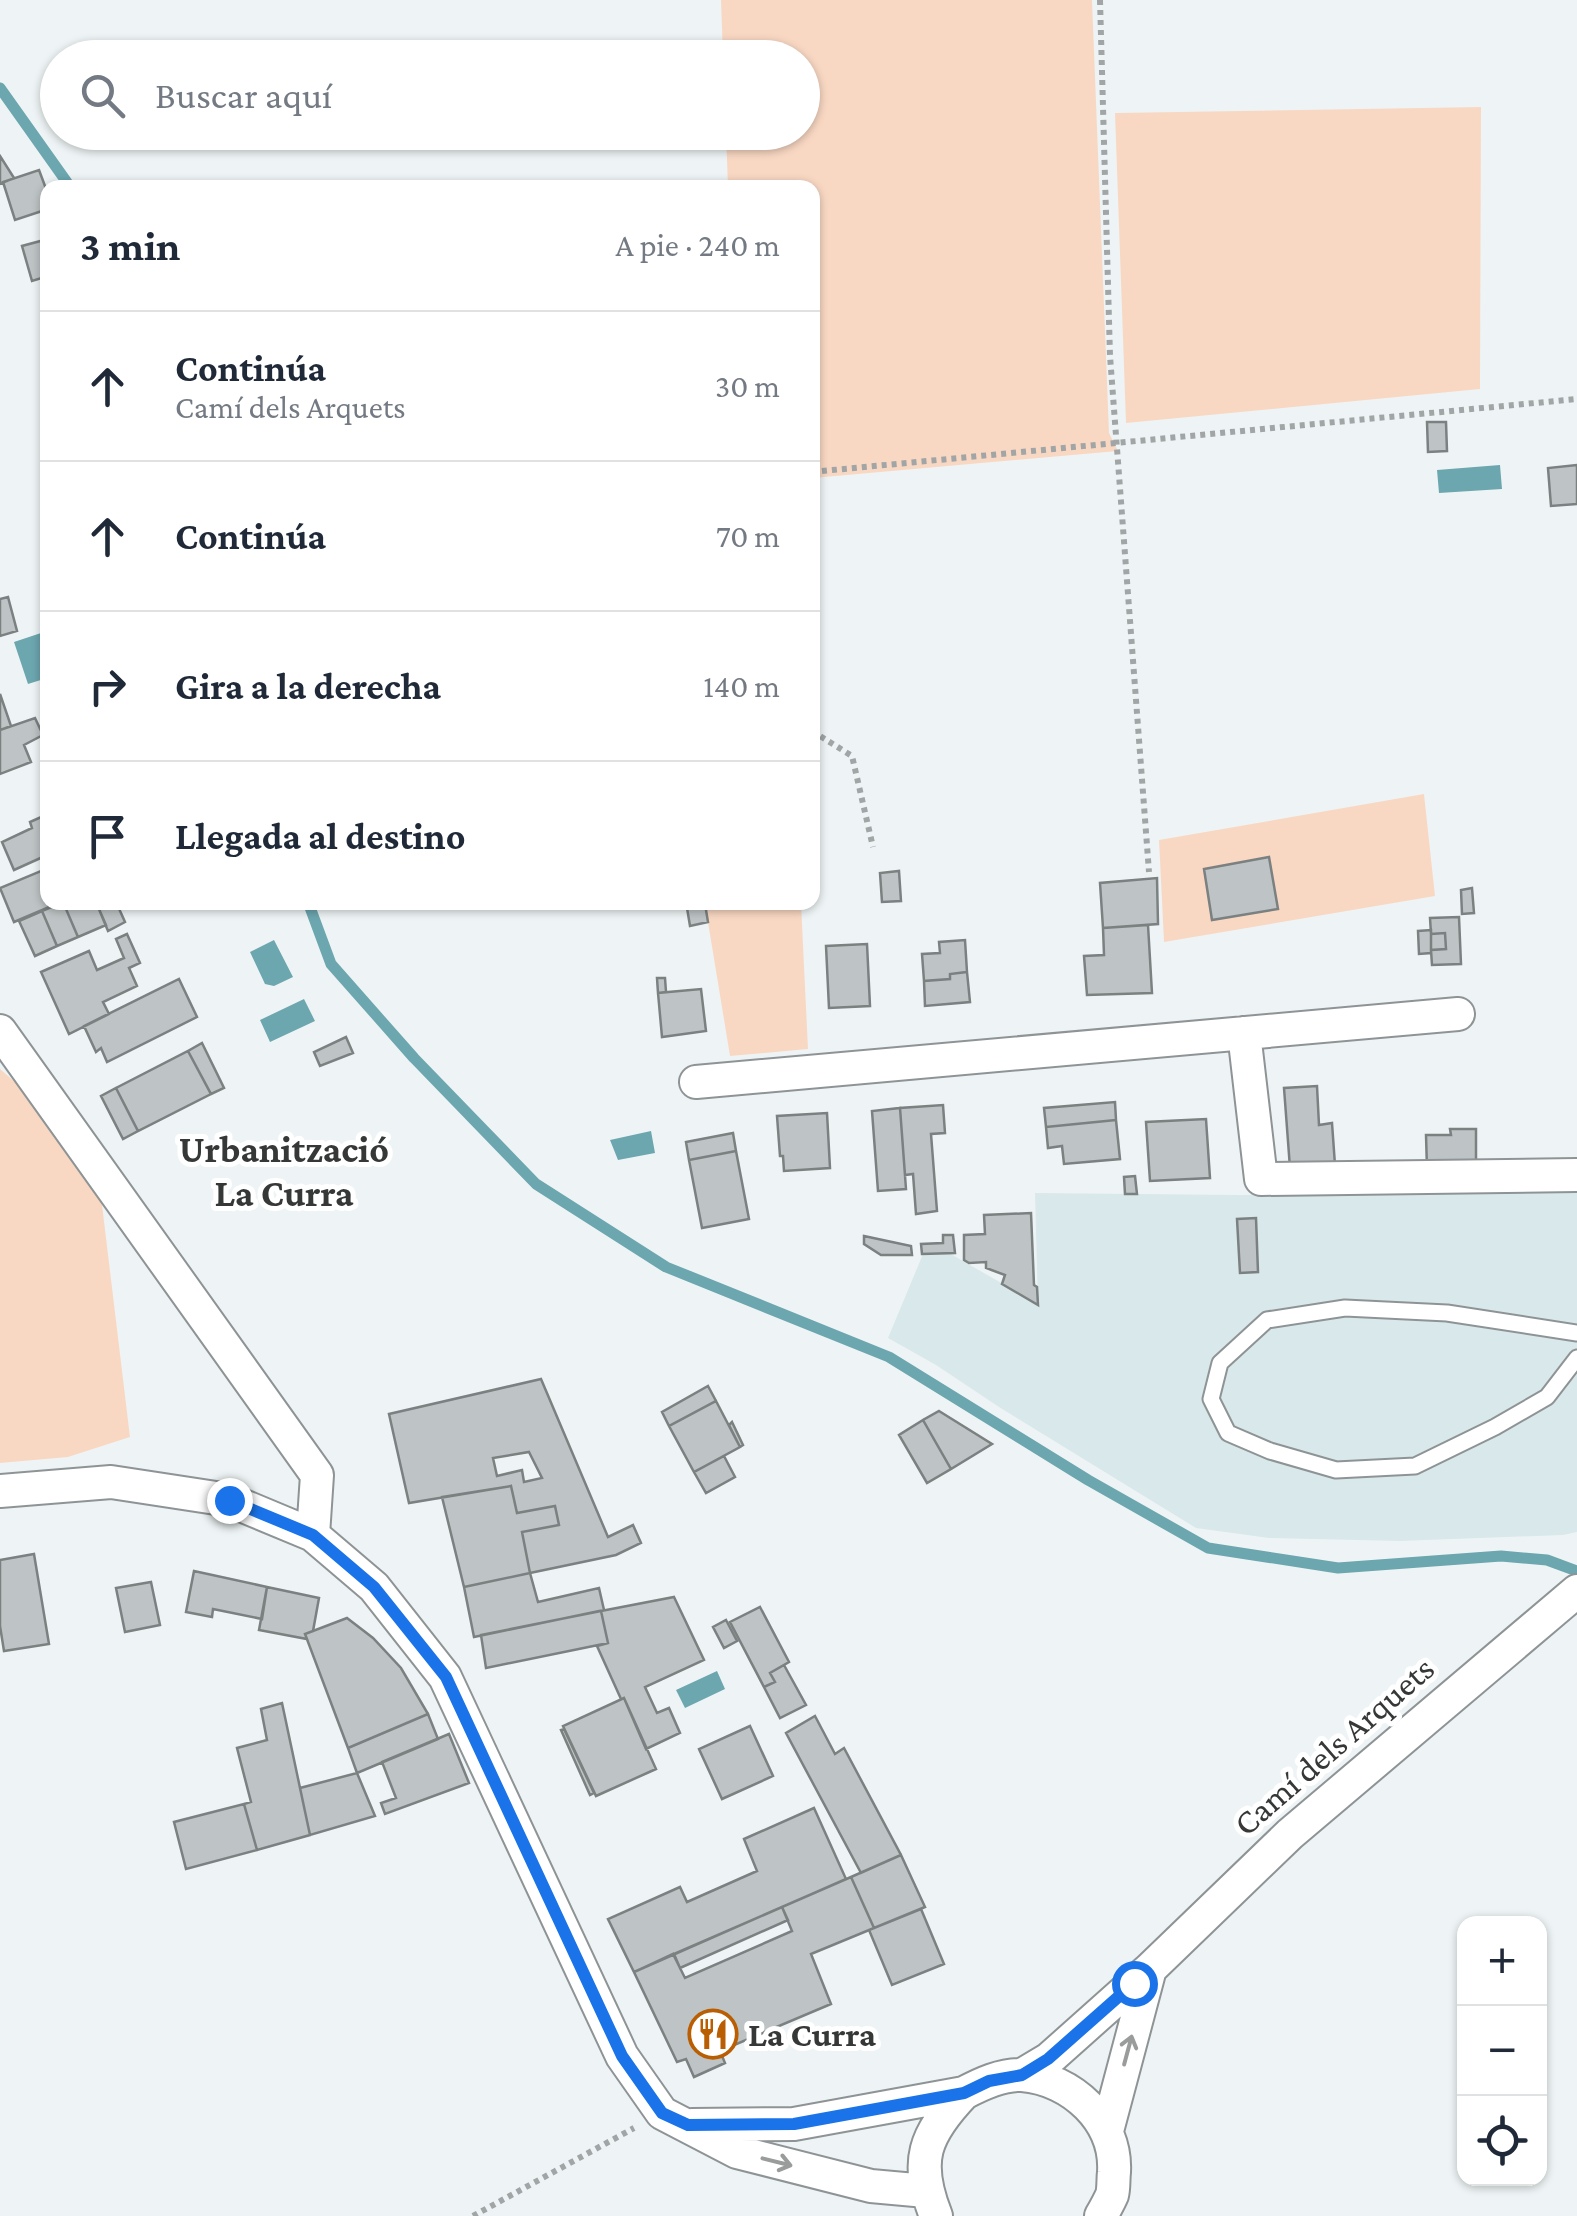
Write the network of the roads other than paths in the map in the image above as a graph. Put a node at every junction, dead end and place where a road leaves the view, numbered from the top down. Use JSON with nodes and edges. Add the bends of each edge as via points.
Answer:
{"nodes":[{"id":1,"x":1458,"y":1014,"type":"dead end"},
{"id":2,"x":0,"y":1031,"type":"edge"},
{"id":3,"x":1244,"y":1033,"type":"junction"},
{"id":4,"x":696,"y":1082,"type":"dead end"},
{"id":5,"x":1577,"y":1175,"type":"edge"},
{"id":6,"x":1577,"y":1333,"type":"edge"},
{"id":7,"x":1577,"y":1358,"type":"edge"},
{"id":8,"x":0,"y":1491,"type":"edge"},
{"id":9,"x":313,"y":1535,"type":"junction"},
{"id":10,"x":1576,"y":1591,"type":"edge"},
{"id":11,"x":1150,"y":1970,"type":"junction"},
{"id":12,"x":1022,"y":2075,"type":"junction"},
{"id":13,"x":964,"y":2093,"type":"junction"},
{"id":14,"x":675,"y":2119,"type":"junction"},
{"id":15,"x":1106,"y":2131,"type":"junction"},
{"id":16,"x":931,"y":2203,"type":"edge"},
{"id":17,"x":1101,"y":2216,"type":"edge"}],
"edges":[{"from":1,"to":3,"type":"street"},
{"from":2,"to":9,"type":"street","via":[[316,1475]]},
{"from":3,"to":4,"type":"street"},
{"from":3,"to":5,"type":"street","via":[[1262,1179]]},
{"from":6,"to":7,"type":"lane","via":[[1447,1313],[1345,1308],[1267,1320],[1220,1362],[1211,1399],[1228,1433],[1270,1451],[1336,1470],[1415,1466],[1547,1397]]},
{"from":8,"to":9,"type":"street","via":[[110,1482],[229,1500]]},
{"from":9,"to":14,"type":"street","via":[[374,1587],[446,1677],[622,2056]]},
{"from":10,"to":11,"type":"street","name":"Camí dels Arquets","via":[[1290,1834]]},
{"from":11,"to":12,"type":"street","name":"Camí dels Arquets"},
{"from":15,"to":11,"type":"street","one_way":true},
{"from":12,"to":13,"type":"street"},
{"from":12,"to":15,"type":"street","via":[[1064,2086],[1088,2104]]},
{"from":13,"to":14,"type":"street","via":[[794,2124]]},
{"from":13,"to":16,"type":"street","via":[[931,2134],[924,2167]]},
{"from":14,"to":16,"type":"street","one_way":true,"via":[[737,2152]]},
{"from":15,"to":17,"type":"street","via":[[1113,2192]]}]}
